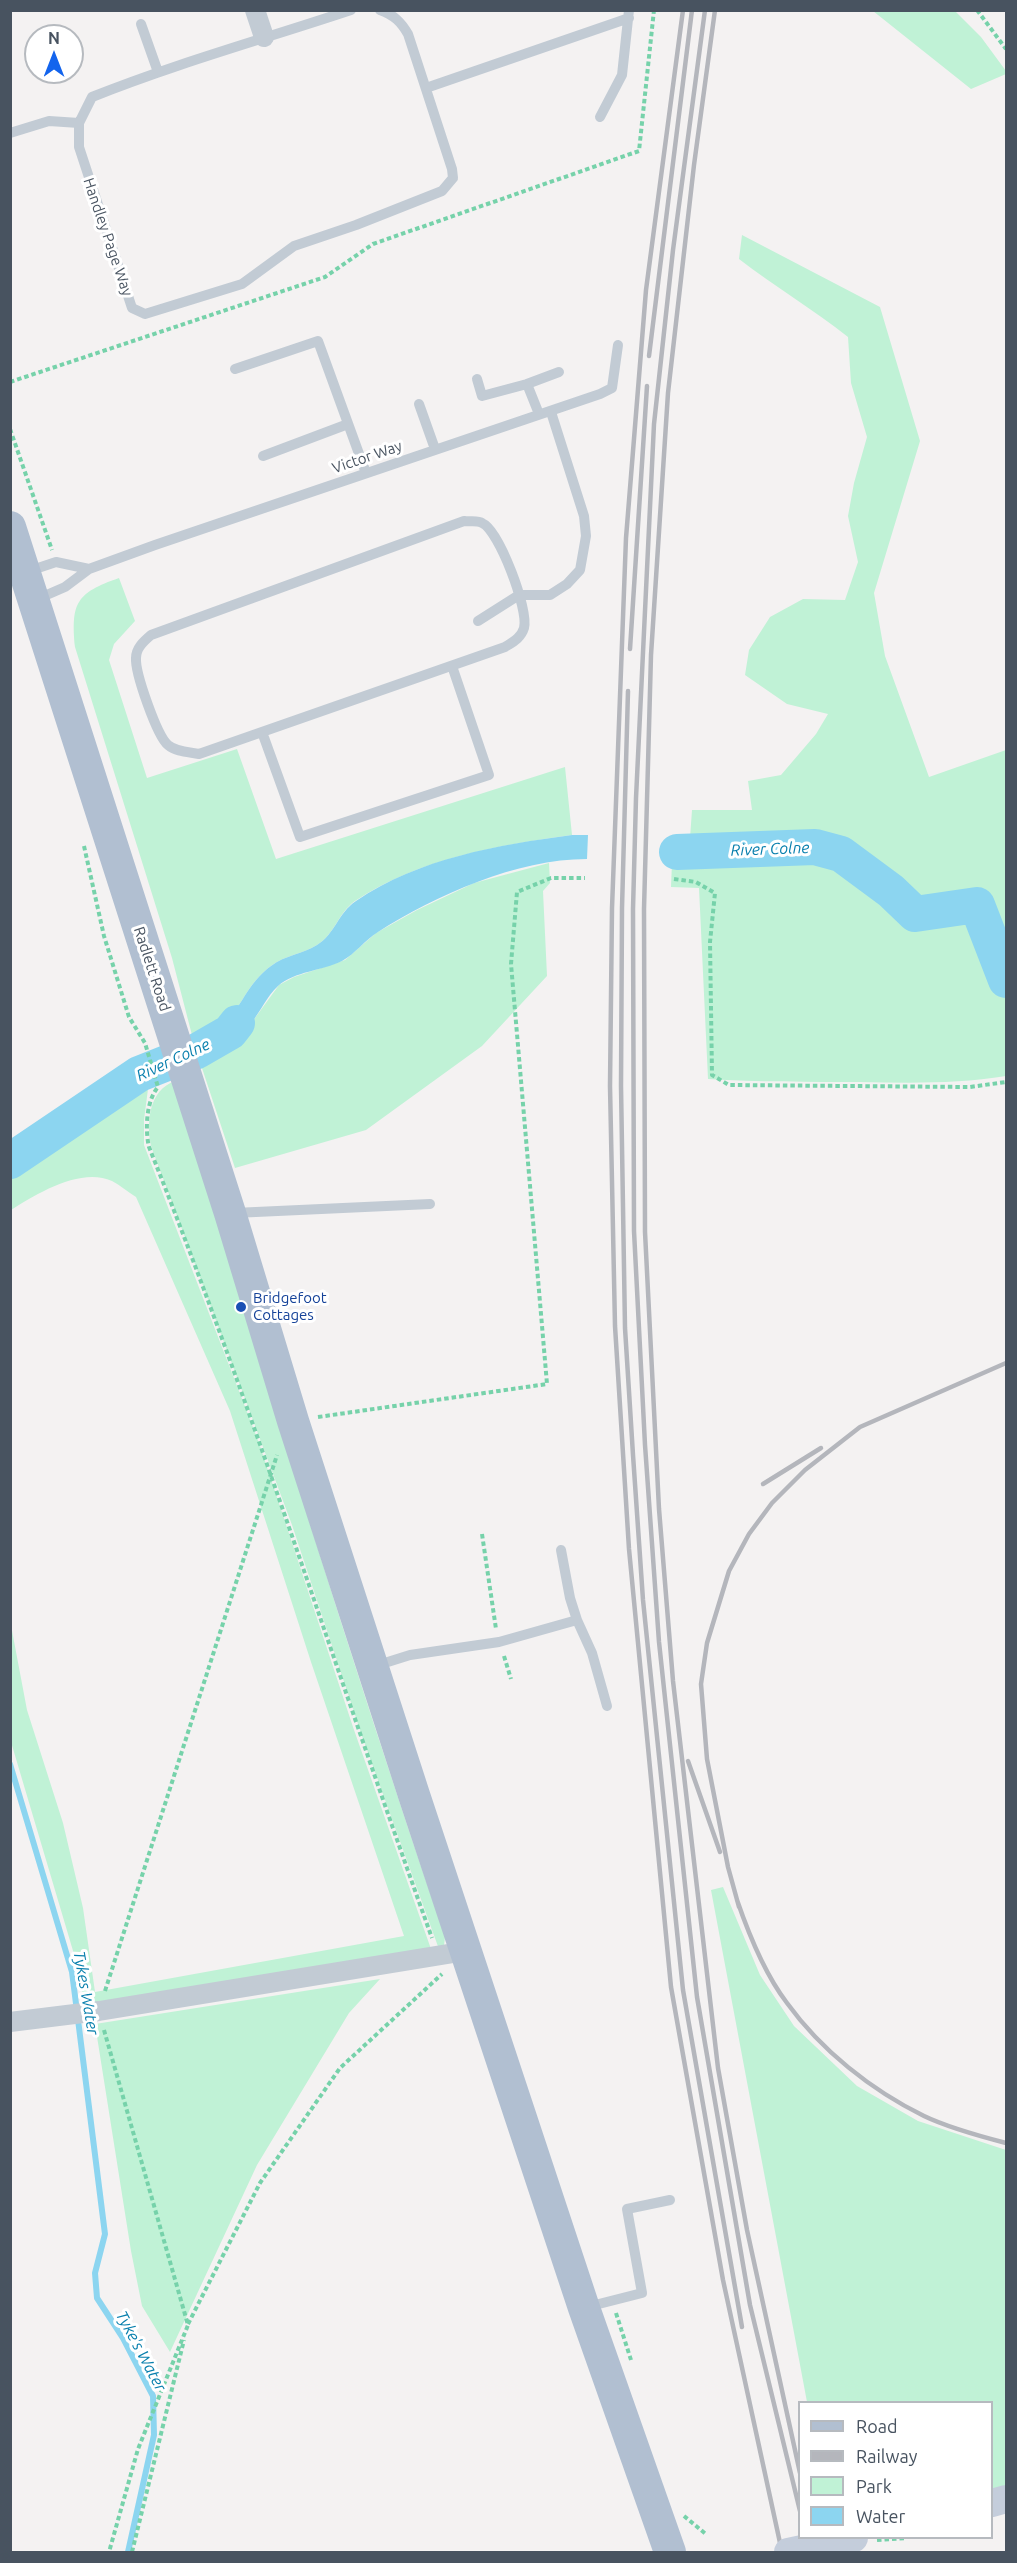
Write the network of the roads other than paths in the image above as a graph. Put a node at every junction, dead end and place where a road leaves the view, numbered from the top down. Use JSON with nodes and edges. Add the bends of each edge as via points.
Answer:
{"nodes":[{"id":1,"x":255,"y":10,"type":"edge"},
{"id":2,"x":351,"y":10,"type":"edge"},
{"id":3,"x":380,"y":10,"type":"edge"},
{"id":4,"x":629,"y":14,"type":"edge"},
{"id":5,"x":141,"y":24,"type":"dead end"},
{"id":6,"x":264,"y":37,"type":"junction"},
{"id":7,"x":158,"y":72,"type":"junction"},
{"id":8,"x":426,"y":88,"type":"junction"},
{"id":9,"x":600,"y":117,"type":"dead end"},
{"id":10,"x":79,"y":123,"type":"junction"},
{"id":11,"x":10,"y":133,"type":"edge"},
{"id":12,"x":618,"y":345,"type":"dead end"},
{"id":13,"x":235,"y":369,"type":"dead end"},
{"id":14,"x":559,"y":372,"type":"dead end"},
{"id":15,"x":477,"y":380,"type":"dead end"},
{"id":16,"x":527,"y":384,"type":"junction"},
{"id":17,"x":419,"y":404,"type":"dead end"},
{"id":18,"x":551,"y":412,"type":"junction"},
{"id":19,"x":539,"y":414,"type":"junction"},
{"id":20,"x":348,"y":424,"type":"junction"},
{"id":21,"x":435,"y":449,"type":"junction"},
{"id":22,"x":262,"y":456,"type":"dead end"},
{"id":23,"x":366,"y":473,"type":"junction"},
{"id":24,"x":10,"y":527,"type":"edge"},
{"id":25,"x":89,"y":569,"type":"junction"},
{"id":26,"x":31,"y":586,"type":"junction"},
{"id":27,"x":519,"y":595,"type":"junction"},
{"id":28,"x":478,"y":621,"type":"dead end"},
{"id":29,"x":452,"y":666,"type":"junction"},
{"id":30,"x":262,"y":732,"type":"junction"},
{"id":31,"x":430,"y":1204,"type":"dead end"},
{"id":32,"x":231,"y":1213,"type":"junction"},
{"id":33,"x":561,"y":1550,"type":"dead end"},
{"id":34,"x":577,"y":1620,"type":"junction"},
{"id":35,"x":372,"y":1667,"type":"junction"},
{"id":36,"x":607,"y":1706,"type":"dead end"},
{"id":37,"x":452,"y":1954,"type":"junction"},
{"id":38,"x":10,"y":2022,"type":"edge"},
{"id":39,"x":670,"y":2200,"type":"dead end"},
{"id":40,"x":584,"y":2308,"type":"junction"},
{"id":41,"x":863,"y":2539,"type":"edge"},
{"id":42,"x":670,"y":2553,"type":"edge"},
{"id":43,"x":788,"y":2553,"type":"edge"}],
"edges":[{"from":1,"to":6,"type":"street"},
{"from":2,"to":6,"type":"lane"},
{"from":3,"to":8,"type":"lane","name":"Handley Page Way","via":[[401,22]]},
{"from":4,"to":8,"type":"lane"},
{"from":4,"to":9,"type":"lane","via":[[622,75]]},
{"from":5,"to":7,"type":"lane"},
{"from":6,"to":7,"type":"lane"},
{"from":7,"to":10,"type":"lane","via":[[92,97]]},
{"from":8,"to":10,"type":"lane","name":"Handley Page Way","via":[[452,169],[453,178],[442,191],[294,246],[242,284],[145,314],[132,308],[127,295],[87,178],[79,147]]},
{"from":10,"to":11,"type":"lane","via":[[49,121]]},
{"from":12,"to":18,"type":"lane","name":"Victor Way","via":[[612,388]]},
{"from":13,"to":20,"type":"lane","via":[[318,341]]},
{"from":14,"to":16,"type":"lane"},
{"from":15,"to":16,"type":"lane","via":[[482,396]]},
{"from":16,"to":19,"type":"lane"},
{"from":17,"to":21,"type":"lane"},
{"from":18,"to":19,"type":"lane","name":"Victor Way"},
{"from":18,"to":27,"type":"lane","via":[[584,516],[584,555],[580,570],[550,595]]},
{"from":19,"to":21,"type":"lane","name":"Victor Way"},
{"from":20,"to":22,"type":"lane"},
{"from":20,"to":23,"type":"lane"},
{"from":21,"to":23,"type":"lane","name":"Victor Way"},
{"from":23,"to":25,"type":"lane","name":"Victor Way"},
{"from":24,"to":26,"type":"main road","name":"Radlett Road"},
{"from":25,"to":26,"type":"lane","name":"Victor Way","via":[[65,587]]},
{"from":25,"to":26,"type":"lane","via":[[56,562]]},
{"from":26,"to":32,"type":"main road","name":"Radlett Road","via":[[173,1085]]},
{"from":27,"to":28,"type":"lane"},
{"from":27,"to":29,"type":"lane","via":[[525,613],[518,639]]},
{"from":27,"to":30,"type":"lane","via":[[491,529],[481,522],[464,521],[150,635],[142,642],[136,657],[138,670],[160,735],[168,745],[199,754]]},
{"from":29,"to":30,"type":"lane"},
{"from":29,"to":30,"type":"lane","via":[[489,774],[300,837]]},
{"from":31,"to":32,"type":"lane"},
{"from":32,"to":35,"type":"main road","name":"Radlett Road"},
{"from":33,"to":34,"type":"lane"},
{"from":34,"to":35,"type":"lane","via":[[499,1642],[410,1655]]},
{"from":34,"to":36,"type":"lane","via":[[592,1653]]},
{"from":35,"to":37,"type":"main road","name":"Radlett Road"},
{"from":37,"to":38,"type":"street"},
{"from":37,"to":40,"type":"main road","name":"Radlett Road"},
{"from":39,"to":40,"type":"lane","via":[[627,2209],[642,2293]]},
{"from":40,"to":42,"type":"main road","name":"Radlett Road"},
{"from":41,"to":43,"type":"main road","bridge":true}]}
